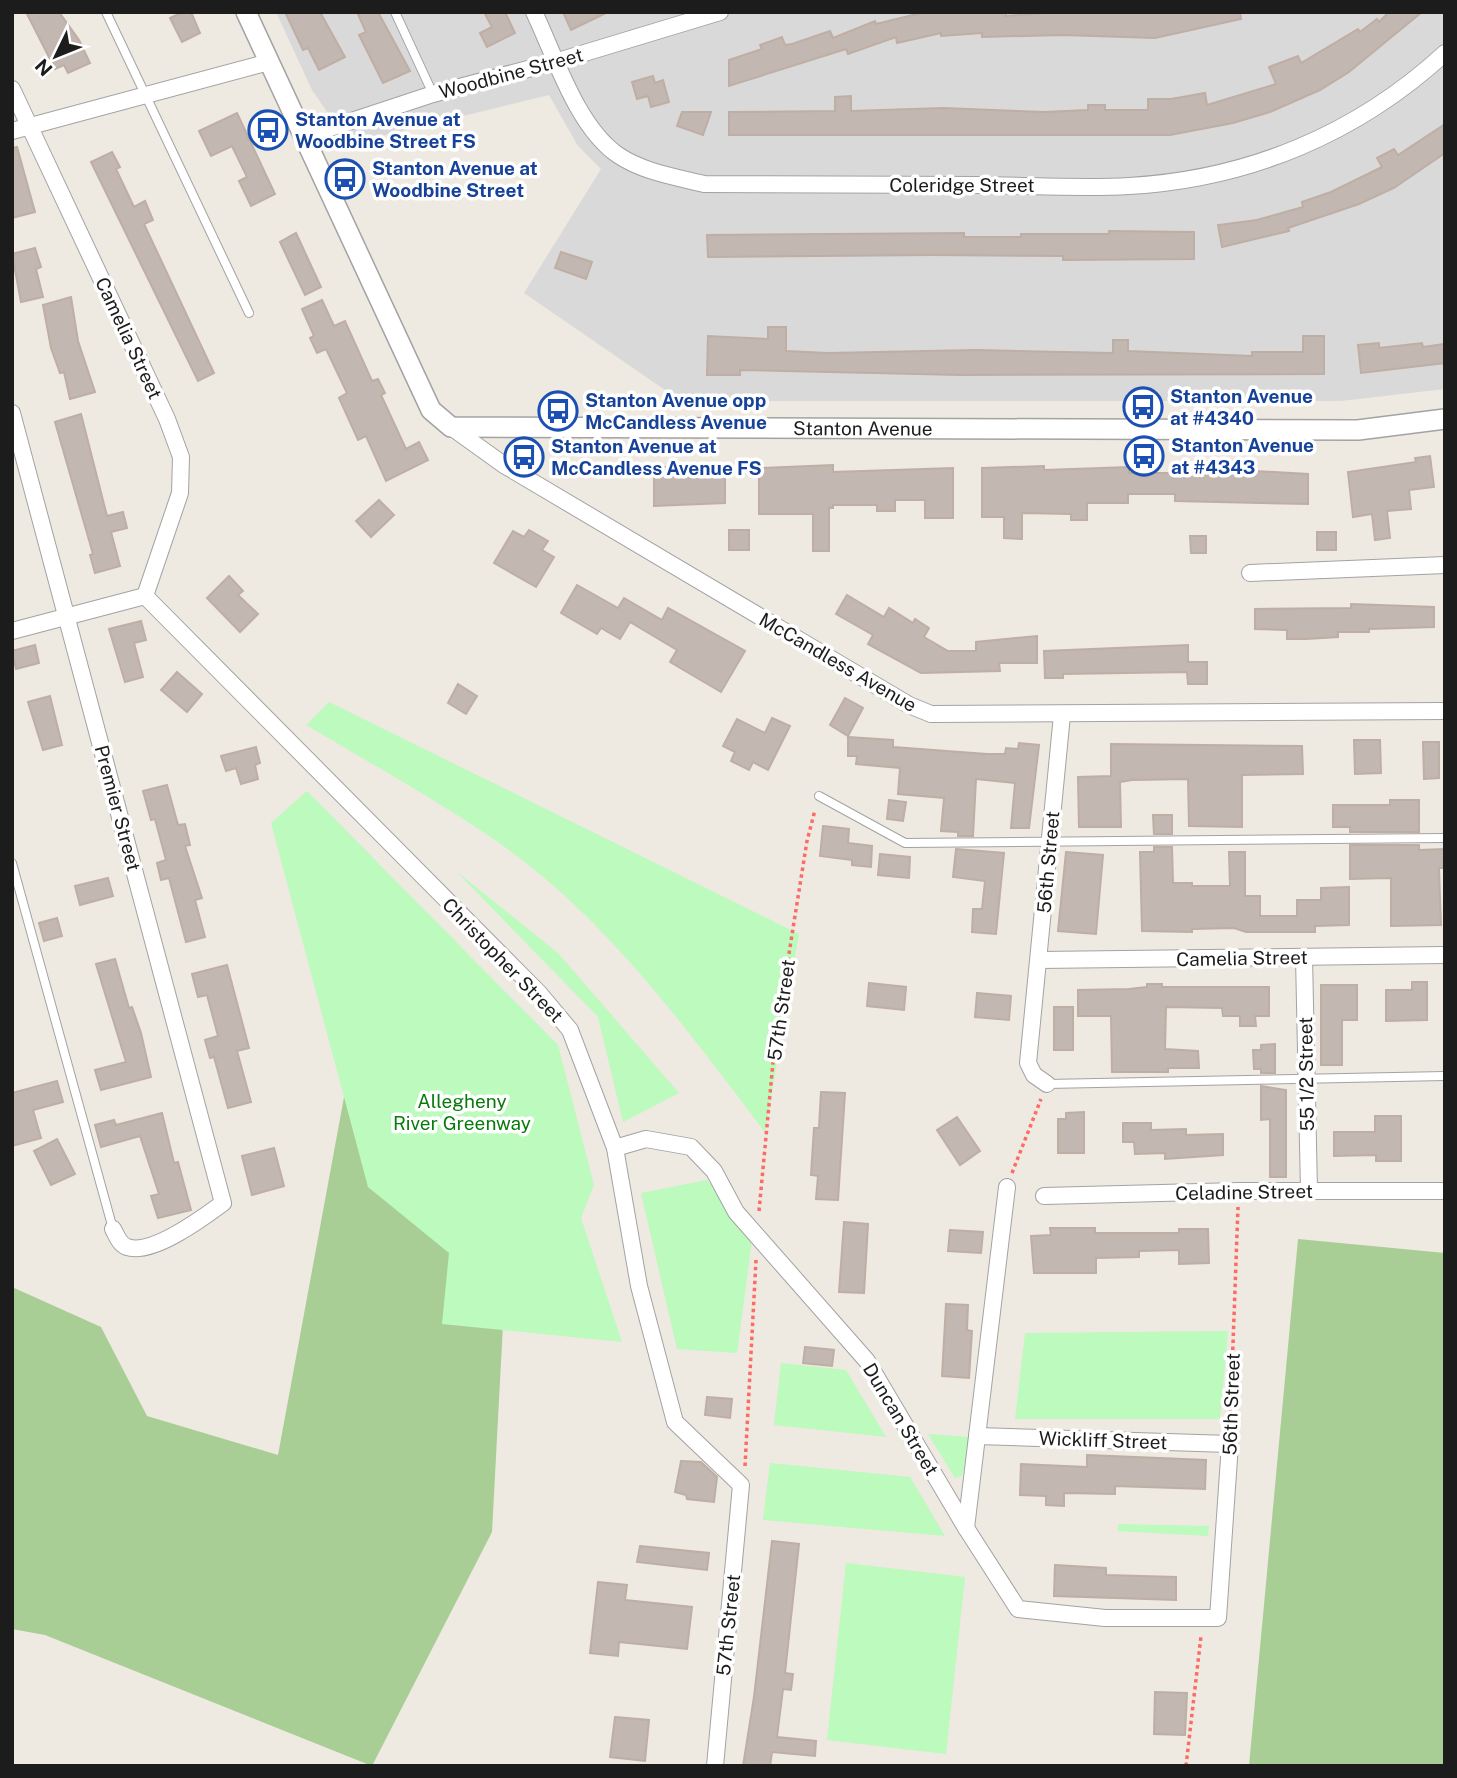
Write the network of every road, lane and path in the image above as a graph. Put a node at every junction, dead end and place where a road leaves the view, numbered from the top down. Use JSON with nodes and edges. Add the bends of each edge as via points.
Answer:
{"nodes":[{"id":1,"x":106,"y":12,"type":"edge"},
{"id":2,"x":246,"y":12,"type":"edge"},
{"id":3,"x":395,"y":12,"type":"edge"},
{"id":4,"x":534,"y":12,"type":"edge"},
{"id":5,"x":720,"y":12,"type":"edge"},
{"id":6,"x":1445,"y":53,"type":"edge"},
{"id":7,"x":558,"y":61,"type":"junction"},
{"id":8,"x":269,"y":62,"type":"junction"},
{"id":9,"x":12,"y":89,"type":"edge"},
{"id":10,"x":433,"y":93,"type":"junction"},
{"id":11,"x":145,"y":95,"type":"junction"},
{"id":12,"x":29,"y":126,"type":"junction"},
{"id":13,"x":12,"y":131,"type":"edge"},
{"id":14,"x":303,"y":137,"type":"junction"},
{"id":15,"x":249,"y":313,"type":"dead end"},
{"id":16,"x":12,"y":413,"type":"edge"},
{"id":17,"x":1445,"y":419,"type":"edge"},
{"id":18,"x":451,"y":427,"type":"junction"},
{"id":19,"x":1445,"y":565,"type":"edge"},
{"id":20,"x":1250,"y":573,"type":"dead end"},
{"id":21,"x":145,"y":596,"type":"junction"},
{"id":22,"x":66,"y":616,"type":"junction"},
{"id":23,"x":12,"y":631,"type":"edge"},
{"id":24,"x":1445,"y":711,"type":"edge"},
{"id":25,"x":1062,"y":715,"type":"junction"},
{"id":26,"x":819,"y":796,"type":"joint"},
{"id":27,"x":1445,"y":838,"type":"edge"},
{"id":28,"x":1050,"y":842,"type":"junction"},
{"id":29,"x":12,"y":863,"type":"edge"},
{"id":30,"x":1445,"y":956,"type":"edge"},
{"id":31,"x":1304,"y":957,"type":"junction"},
{"id":32,"x":1039,"y":960,"type":"junction"},
{"id":33,"x":1445,"y":1076,"type":"edge"},
{"id":34,"x":1304,"y":1078,"type":"junction"},
{"id":35,"x":1047,"y":1084,"type":"junction"},
{"id":36,"x":615,"y":1148,"type":"junction"},
{"id":37,"x":1007,"y":1187,"type":"joint"},
{"id":38,"x":1239,"y":1191,"type":"junction"},
{"id":39,"x":1309,"y":1191,"type":"junction"},
{"id":40,"x":1445,"y":1191,"type":"edge"},
{"id":41,"x":1044,"y":1196,"type":"dead end"},
{"id":42,"x":759,"y":1213,"type":"dead end"},
{"id":43,"x":113,"y":1229,"type":"joint"},
{"id":44,"x":756,"y":1255,"type":"dead end"},
{"id":45,"x":977,"y":1436,"type":"junction"},
{"id":46,"x":1230,"y":1444,"type":"junction"},
{"id":47,"x":742,"y":1480,"type":"junction"},
{"id":48,"x":966,"y":1528,"type":"junction"},
{"id":49,"x":1211,"y":1618,"type":"junction"},
{"id":50,"x":715,"y":1766,"type":"edge"},
{"id":51,"x":1186,"y":1766,"type":"edge"}],
"edges":[{"from":1,"to":11,"type":"lane"},
{"from":2,"to":8,"type":"street"},
{"from":3,"to":10,"type":"lane"},
{"from":4,"to":7,"type":"street","name":"Coleridge Street"},
{"from":5,"to":7,"type":"street","name":"Woodbine Street"},
{"from":6,"to":7,"type":"street","name":"Coleridge Street","via":[[1396,95],[1343,128],[1281,157],[1203,178],[1129,186],[705,184],[656,172],[617,154],[583,118]]},
{"from":7,"to":10,"type":"street","name":"Woodbine Street"},
{"from":8,"to":11,"type":"street"},
{"from":8,"to":14,"type":"street"},
{"from":9,"to":12,"type":"street","name":"Camelia Street"},
{"from":10,"to":14,"type":"street","name":"Woodbine Street"},
{"from":11,"to":12,"type":"street"},
{"from":11,"to":15,"type":"lane"},
{"from":12,"to":13,"type":"street"},
{"from":12,"to":21,"type":"street","name":"Camelia Street","via":[[181,457],[180,493]]},
{"from":14,"to":18,"type":"street","via":[[431,410]]},
{"from":16,"to":22,"type":"street","name":"Premier Street"},
{"from":17,"to":18,"type":"street","name":"Stanton Avenue","via":[[1358,429]]},
{"from":18,"to":25,"type":"street","name":"McCandless Avenue","via":[[503,465],[909,705],[931,714]]},
{"from":19,"to":20,"type":"street"},
{"from":21,"to":22,"type":"street"},
{"from":21,"to":36,"type":"street","name":"Christopher Street","via":[[539,993],[570,1030]]},
{"from":22,"to":23,"type":"street"},
{"from":22,"to":43,"type":"street","name":"Premier Street","via":[[223,1203],[196,1223],[149,1245],[128,1247]]},
{"from":24,"to":25,"type":"street","name":"McCandless Avenue"},
{"from":25,"to":28,"type":"street","name":"56th Street"},
{"from":26,"to":28,"type":"lane","via":[[905,843]]},
{"from":26,"to":42,"type":"path","name":"57th Street","via":[[807,841],[775,1041]]},
{"from":27,"to":28,"type":"lane"},
{"from":28,"to":32,"type":"street","name":"56th Street"},
{"from":29,"to":43,"type":"lane"},
{"from":30,"to":31,"type":"street","name":"Camelia Street"},
{"from":31,"to":32,"type":"street","name":"Camelia Street"},
{"from":31,"to":34,"type":"street","name":"55 1/2 Street"},
{"from":32,"to":35,"type":"street","name":"56th Street","via":[[1028,1063],[1034,1075]]},
{"from":33,"to":34,"type":"lane"},
{"from":34,"to":35,"type":"lane"},
{"from":34,"to":39,"type":"street","name":"55 1/2 Street"},
{"from":35,"to":37,"type":"path"},
{"from":36,"to":47,"type":"street","name":"Christopher Street","via":[[639,1286],[675,1422]]},
{"from":36,"to":48,"type":"street","name":"Duncan Street","via":[[646,1139],[691,1147],[714,1171],[736,1212],[867,1361]]},
{"from":37,"to":45,"type":"street"},
{"from":38,"to":39,"type":"street","name":"Celadine Street"},
{"from":38,"to":41,"type":"street","name":"Celadine Street"},
{"from":38,"to":46,"type":"path","name":"56th Street"},
{"from":39,"to":40,"type":"street","name":"Celadine Street"},
{"from":44,"to":47,"type":"path","via":[[747,1459]]},
{"from":45,"to":46,"type":"street","name":"Wickliff Street"},
{"from":45,"to":48,"type":"street"},
{"from":46,"to":49,"type":"street","name":"56th Street"},
{"from":47,"to":50,"type":"street","name":"57th Street"},
{"from":48,"to":49,"type":"street","name":"Duncan Street","via":[[1018,1609],[1105,1618]]},
{"from":49,"to":51,"type":"path"}]}
